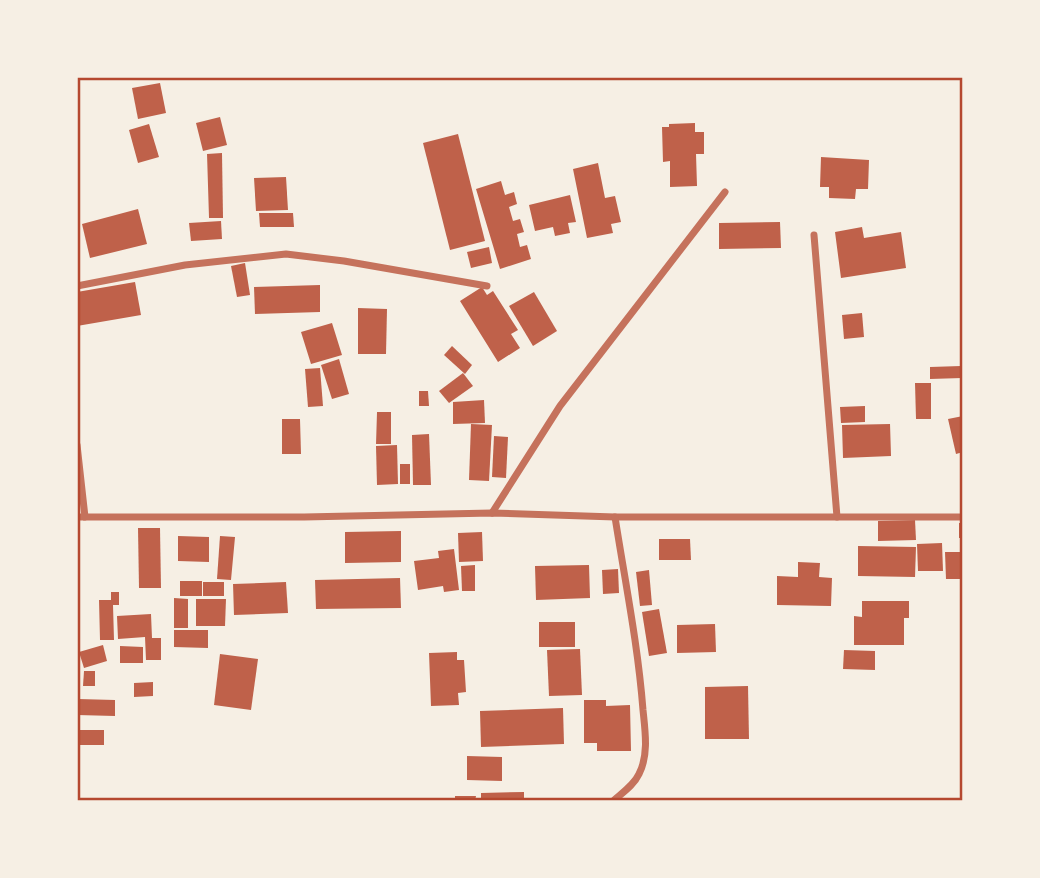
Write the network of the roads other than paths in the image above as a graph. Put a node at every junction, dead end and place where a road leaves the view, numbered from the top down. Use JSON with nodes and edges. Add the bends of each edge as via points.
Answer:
{"nodes":[{"id":1,"x":726,"y":192,"type":"dead end"},
{"id":2,"x":814,"y":235,"type":"dead end"},
{"id":3,"x":77,"y":286,"type":"edge"},
{"id":4,"x":487,"y":286,"type":"dead end"},
{"id":5,"x":77,"y":445,"type":"edge"},
{"id":6,"x":492,"y":513,"type":"junction"},
{"id":7,"x":81,"y":517,"type":"edge"},
{"id":8,"x":615,"y":517,"type":"junction"},
{"id":9,"x":837,"y":517,"type":"junction"},
{"id":10,"x":963,"y":517,"type":"edge"},
{"id":11,"x":613,"y":801,"type":"edge"}],
"edges":[{"from":1,"to":6,"type":"street","via":[[560,406]]},
{"from":2,"to":9,"type":"street"},
{"from":3,"to":4,"type":"street","via":[[185,265],[286,254]]},
{"from":5,"to":7,"type":"street"},
{"from":6,"to":7,"type":"street"},
{"from":6,"to":8,"type":"street"},
{"from":8,"to":9,"type":"street"},
{"from":8,"to":11,"type":"street","via":[[646,738],[639,774]]},
{"from":9,"to":10,"type":"street"}]}
